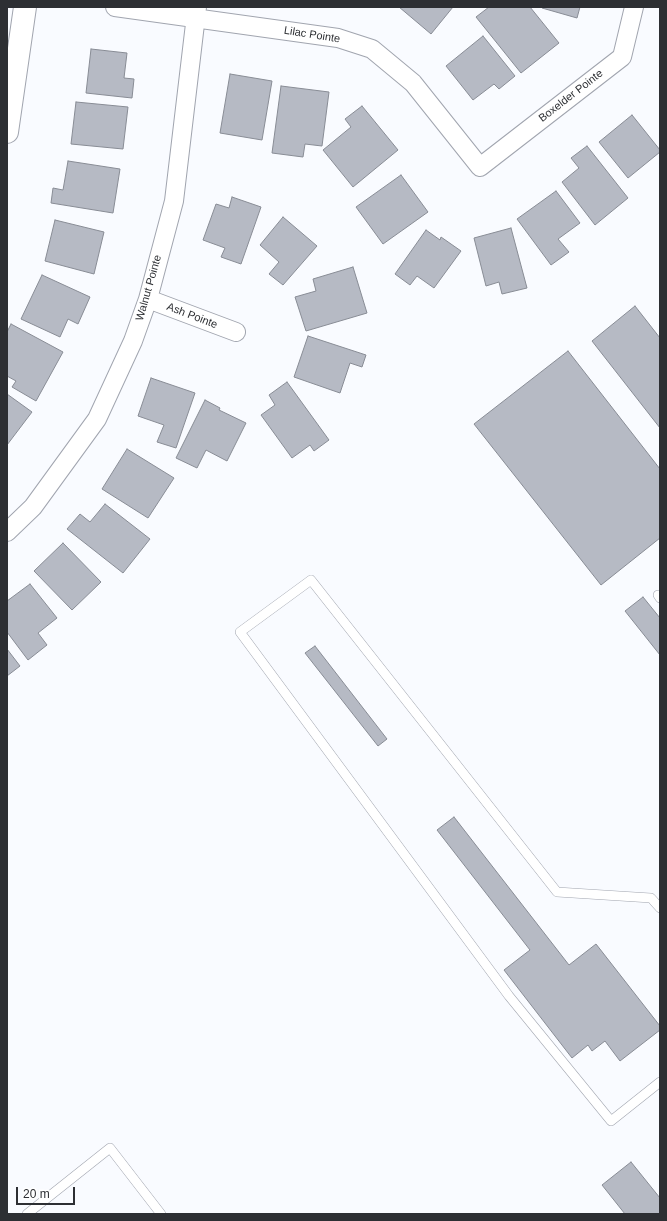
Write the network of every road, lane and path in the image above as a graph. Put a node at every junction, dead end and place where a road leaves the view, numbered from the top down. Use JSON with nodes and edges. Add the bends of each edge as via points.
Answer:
{"nodes":[{"id":1,"x":25,"y":7,"type":"edge"},
{"id":2,"x":115,"y":7,"type":"edge"},
{"id":3,"x":634,"y":7,"type":"edge"},
{"id":4,"x":196,"y":13,"type":"edge"},
{"id":5,"x":7,"y":132,"type":"edge"},
{"id":6,"x":480,"y":167,"type":"joint"},
{"id":7,"x":148,"y":299,"type":"junction"},
{"id":8,"x":236,"y":332,"type":"dead end"},
{"id":9,"x":7,"y":532,"type":"edge"},
{"id":10,"x":660,"y":908,"type":"edge"},
{"id":11,"x":660,"y":1082,"type":"edge"},
{"id":12,"x":27,"y":1214,"type":"edge"},
{"id":13,"x":161,"y":1214,"type":"edge"}],
"edges":[{"from":1,"to":5,"type":"street"},
{"from":2,"to":4,"type":"street","name":"Lilac Pointe"},
{"from":3,"to":6,"type":"street","name":"Boxelder Pointe","via":[[622,57]]},
{"from":4,"to":6,"type":"street","name":"Lilac Pointe","via":[[338,38],[372,49],[413,83]]},
{"from":4,"to":7,"type":"street","name":"Walnut Pointe","via":[[174,201]]},
{"from":7,"to":8,"type":"street","name":"Ash Pointe"},
{"from":7,"to":9,"type":"street","name":"Walnut Pointe","via":[[133,341],[96,419],[33,507]]},
{"from":10,"to":11,"type":"lane","via":[[651,898],[557,892],[310,580],[240,632],[509,996],[611,1121]]},
{"from":12,"to":13,"type":"lane","via":[[110,1148]]}]}
